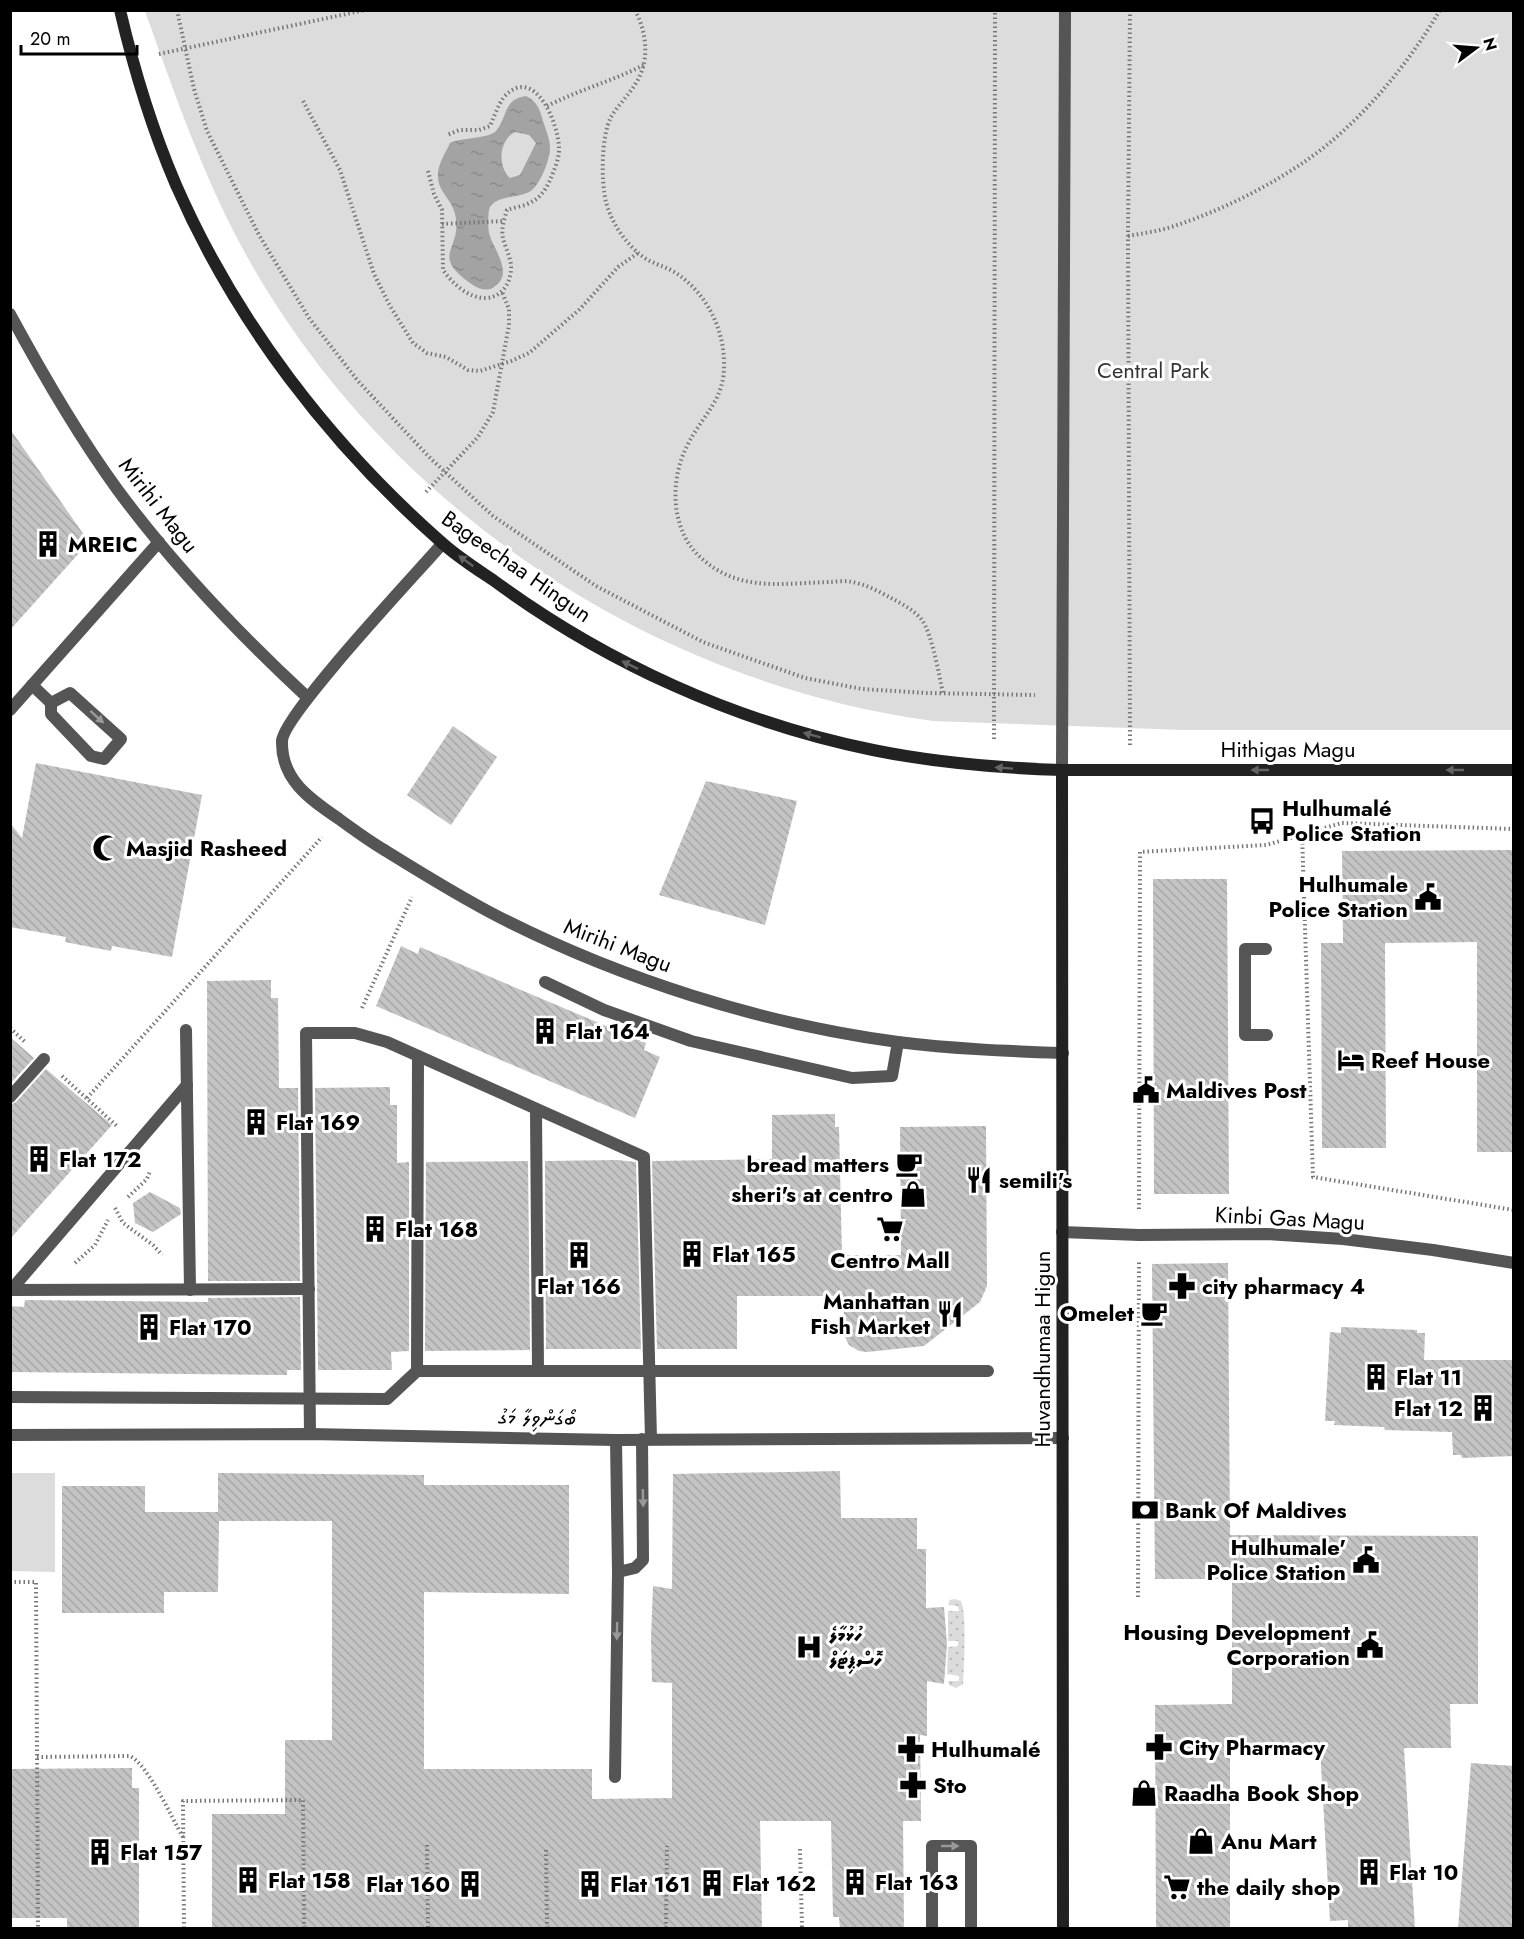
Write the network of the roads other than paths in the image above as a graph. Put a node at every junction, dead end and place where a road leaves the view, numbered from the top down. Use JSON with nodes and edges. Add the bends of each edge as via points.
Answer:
{"nodes":[{"id":1,"x":120,"y":10,"type":"edge"},
{"id":2,"x":1065,"y":10,"type":"edge"},
{"id":3,"x":10,"y":314,"type":"edge"},
{"id":4,"x":159,"y":542,"type":"junction"},
{"id":5,"x":442,"y":544,"type":"junction"},
{"id":6,"x":32,"y":685,"type":"junction"},
{"id":7,"x":307,"y":697,"type":"junction"},
{"id":8,"x":51,"y":703,"type":"junction"},
{"id":9,"x":10,"y":710,"type":"edge"},
{"id":10,"x":1062,"y":770,"type":"junction"},
{"id":11,"x":1514,"y":770,"type":"edge"},
{"id":12,"x":1266,"y":949,"type":"dead end"},
{"id":13,"x":545,"y":982,"type":"dead end"},
{"id":14,"x":186,"y":1030,"type":"dead end"},
{"id":15,"x":1267,"y":1035,"type":"dead end"},
{"id":16,"x":898,"y":1042,"type":"junction"},
{"id":17,"x":1063,"y":1053,"type":"junction"},
{"id":18,"x":417,"y":1056,"type":"junction"},
{"id":19,"x":44,"y":1059,"type":"dead end"},
{"id":20,"x":186,"y":1085,"type":"junction"},
{"id":21,"x":10,"y":1097,"type":"edge"},
{"id":22,"x":536,"y":1110,"type":"junction"},
{"id":23,"x":1062,"y":1232,"type":"junction"},
{"id":24,"x":1514,"y":1263,"type":"edge"},
{"id":25,"x":309,"y":1289,"type":"junction"},
{"id":26,"x":11,"y":1290,"type":"edge"},
{"id":27,"x":190,"y":1290,"type":"junction"},
{"id":28,"x":538,"y":1370,"type":"junction"},
{"id":29,"x":649,"y":1370,"type":"junction"},
{"id":30,"x":417,"y":1371,"type":"junction"},
{"id":31,"x":988,"y":1371,"type":"dead end"},
{"id":32,"x":10,"y":1397,"type":"edge"},
{"id":33,"x":310,"y":1399,"type":"junction"},
{"id":34,"x":310,"y":1434,"type":"junction"},
{"id":35,"x":10,"y":1435,"type":"edge"},
{"id":36,"x":1063,"y":1438,"type":"junction"},
{"id":37,"x":647,"y":1439,"type":"junction"},
{"id":38,"x":616,"y":1440,"type":"junction"},
{"id":39,"x":618,"y":1572,"type":"junction"},
{"id":40,"x":615,"y":1777,"type":"dead end"},
{"id":41,"x":932,"y":1929,"type":"edge"},
{"id":42,"x":971,"y":1929,"type":"edge"},
{"id":43,"x":1063,"y":1929,"type":"edge"}],
"edges":[{"from":1,"to":5,"type":"street","name":"Bageechaa Hingun","via":[[152,123],[176,185],[238,303],[315,412]]},
{"from":2,"to":10,"type":"street"},
{"from":3,"to":4,"type":"street","name":"Mirihi Magu","via":[[91,450]]},
{"from":4,"to":6,"type":"street"},
{"from":4,"to":7,"type":"street","name":"Mirihi Magu","via":[[243,637]]},
{"from":5,"to":7,"type":"street","name":"Mirihi Magu"},
{"from":10,"to":5,"type":"street","name":"Bageechaa Hingun","one_way":true,"via":[[940,762],[874,751],[746,715],[684,691],[565,630]]},
{"from":6,"to":8,"type":"street"},
{"from":6,"to":9,"type":"street"},
{"from":7,"to":16,"type":"street","name":"Mirihi Magu","via":[[282,732],[289,774],[302,792],[422,874],[566,949],[636,976],[759,1014]]},
{"from":8,"to":8,"type":"street","one_way":true,"via":[[70,693],[122,740],[104,759],[91,756],[51,714]]},
{"from":11,"to":10,"type":"street","name":"Hithigas Magu","one_way":true},
{"from":10,"to":17,"type":"street","name":"Huvandhumaa Higun"},
{"from":12,"to":15,"type":"street","via":[[1245,949],[1245,1035]]},
{"from":13,"to":16,"type":"street","via":[[604,1010],[691,1041],[852,1078],[892,1076]]},
{"from":14,"to":20,"type":"street"},
{"from":16,"to":17,"type":"street","name":"Mirihi Magu"},
{"from":17,"to":23,"type":"street","name":"Huvandhumaa Higun"},
{"from":18,"to":22,"type":"street"},
{"from":18,"to":25,"type":"street","via":[[387,1042],[351,1033],[306,1033]]},
{"from":18,"to":30,"type":"street"},
{"from":19,"to":21,"type":"street"},
{"from":20,"to":26,"type":"street"},
{"from":20,"to":27,"type":"street"},
{"from":22,"to":28,"type":"street"},
{"from":22,"to":29,"type":"street","via":[[644,1157]]},
{"from":23,"to":24,"type":"street","name":"Kinbi Gas Magu","via":[[1268,1234],[1343,1239]]},
{"from":23,"to":36,"type":"street","name":"Huvandhumaa Higun"},
{"from":25,"to":27,"type":"street"},
{"from":25,"to":33,"type":"street"},
{"from":26,"to":27,"type":"street"},
{"from":28,"to":29,"type":"street"},
{"from":28,"to":30,"type":"street"},
{"from":29,"to":31,"type":"street"},
{"from":29,"to":37,"type":"street"},
{"from":30,"to":33,"type":"street","via":[[387,1399]]},
{"from":32,"to":33,"type":"street"},
{"from":33,"to":34,"type":"street"},
{"from":34,"to":35,"type":"street","name":"ބޯގަންވިލާ މަގު"},
{"from":34,"to":38,"type":"street","name":"ބޯގަންވިލާ މަގު"},
{"from":36,"to":37,"type":"street","name":"ބޯގަންވިލާ މަގު"},
{"from":36,"to":43,"type":"street","name":"Huvandhumaa Higun"},
{"from":37,"to":38,"type":"street","name":"ބޯގަންވިލާ މަގު"},
{"from":37,"to":39,"type":"street","one_way":true,"via":[[643,1560],[635,1568]]},
{"from":38,"to":39,"type":"street"},
{"from":39,"to":40,"type":"street","one_way":true},
{"from":41,"to":42,"type":"street","one_way":true,"via":[[932,1846],[971,1846]]}]}
